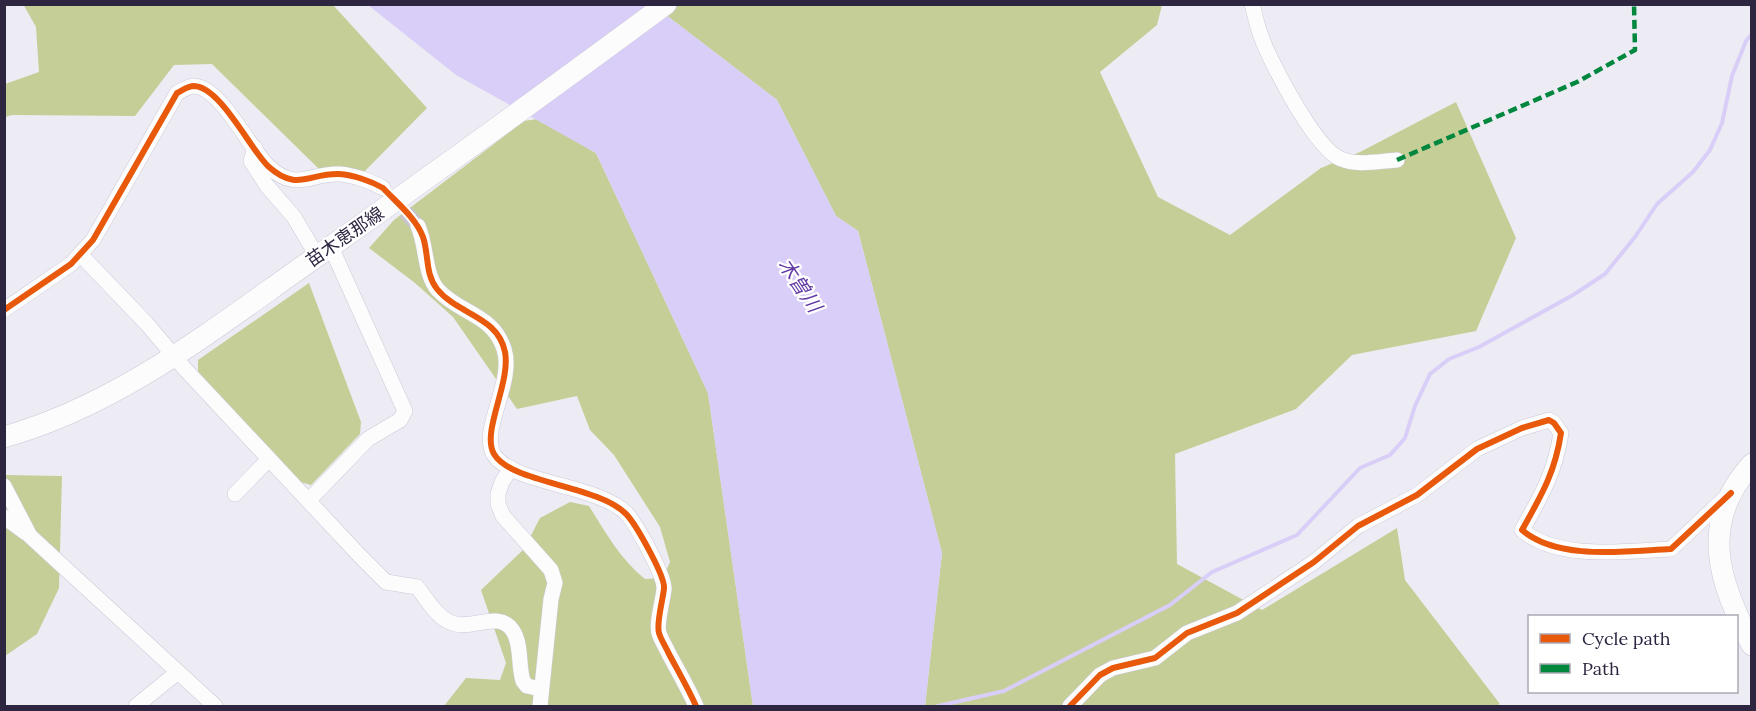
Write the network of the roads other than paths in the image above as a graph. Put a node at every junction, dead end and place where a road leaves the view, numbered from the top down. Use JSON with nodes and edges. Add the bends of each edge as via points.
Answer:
{"nodes":[{"id":1,"x":666,"y":4,"type":"edge"},
{"id":2,"x":1252,"y":4,"type":"edge"},
{"id":3,"x":255,"y":148,"type":"junction"},
{"id":4,"x":1396,"y":160,"type":"dead end"},
{"id":5,"x":383,"y":188,"type":"tunnel mouth"},
{"id":6,"x":418,"y":226,"type":"tunnel mouth"},
{"id":7,"x":324,"y":252,"type":"junction"},
{"id":8,"x":80,"y":254,"type":"junction"},
{"id":9,"x":4,"y":310,"type":"edge"},
{"id":10,"x":175,"y":357,"type":"junction"},
{"id":11,"x":4,"y":436,"type":"edge"},
{"id":12,"x":269,"y":459,"type":"junction"},
{"id":13,"x":1752,"y":464,"type":"edge"},
{"id":14,"x":511,"y":468,"type":"junction"},
{"id":15,"x":4,"y":486,"type":"edge"},
{"id":16,"x":1731,"y":493,"type":"junction"},
{"id":17,"x":235,"y":494,"type":"dead end"},
{"id":18,"x":309,"y":500,"type":"junction"},
{"id":19,"x":4,"y":517,"type":"edge"},
{"id":20,"x":30,"y":536,"type":"junction"},
{"id":21,"x":1736,"y":615,"type":"edge"},
{"id":22,"x":1738,"y":619,"type":"edge"},
{"id":23,"x":1752,"y":645,"type":"edge"},
{"id":24,"x":178,"y":672,"type":"junction"},
{"id":25,"x":541,"y":689,"type":"junction"},
{"id":26,"x":136,"y":706,"type":"edge"},
{"id":27,"x":215,"y":706,"type":"edge"},
{"id":28,"x":540,"y":706,"type":"edge"},
{"id":29,"x":696,"y":706,"type":"edge"},
{"id":30,"x":1070,"y":706,"type":"edge"}],
"edges":[{"from":1,"to":7,"type":"main road","name":"苗木恵那線"},
{"from":2,"to":4,"type":"street","via":[[1261,38],[1287,88],[1331,154],[1351,162]]},
{"from":3,"to":5,"type":"street","via":[[267,166],[288,179],[339,174]]},
{"from":3,"to":7,"type":"street","via":[[251,161],[267,186]]},
{"from":3,"to":8,"type":"street","via":[[205,89],[187,87],[177,93],[93,240]]},
{"from":6,"to":14,"type":"street","via":[[436,288],[452,303],[487,322],[505,350],[507,368],[491,429],[491,445],[494,454]]},
{"from":7,"to":10,"type":"main road","name":"苗木恵那線"},
{"from":7,"to":18,"type":"street","via":[[405,411],[400,420],[368,439]]},
{"from":8,"to":9,"type":"street"},
{"from":8,"to":10,"type":"street"},
{"from":10,"to":11,"type":"main road","name":"苗木恵那線","via":[[85,406]]},
{"from":10,"to":12,"type":"street"},
{"from":12,"to":17,"type":"street"},
{"from":12,"to":18,"type":"street"},
{"from":13,"to":16,"type":"main road"},
{"from":14,"to":25,"type":"street","via":[[502,482],[498,504],[503,516],[551,570],[555,583]]},
{"from":14,"to":29,"type":"street","via":[[608,500],[638,527],[665,585],[658,632]]},
{"from":15,"to":20,"type":"street"},
{"from":16,"to":21,"type":"main road","via":[[1721,516],[1720,570]]},
{"from":16,"to":30,"type":"street","via":[[1671,549],[1622,551],[1549,546],[1522,530],[1549,483],[1562,433],[1549,420],[1522,428],[1477,449],[1418,495],[1358,526],[1314,562],[1237,613],[1187,633],[1155,658],[1100,675]]},
{"from":18,"to":25,"type":"street","via":[[386,582],[417,586],[449,622],[506,624],[517,641],[523,681]]},
{"from":19,"to":20,"type":"street"},
{"from":20,"to":24,"type":"street"},
{"from":22,"to":23,"type":"main road"},
{"from":24,"to":26,"type":"street"},
{"from":24,"to":27,"type":"street"},
{"from":25,"to":28,"type":"street"}]}
